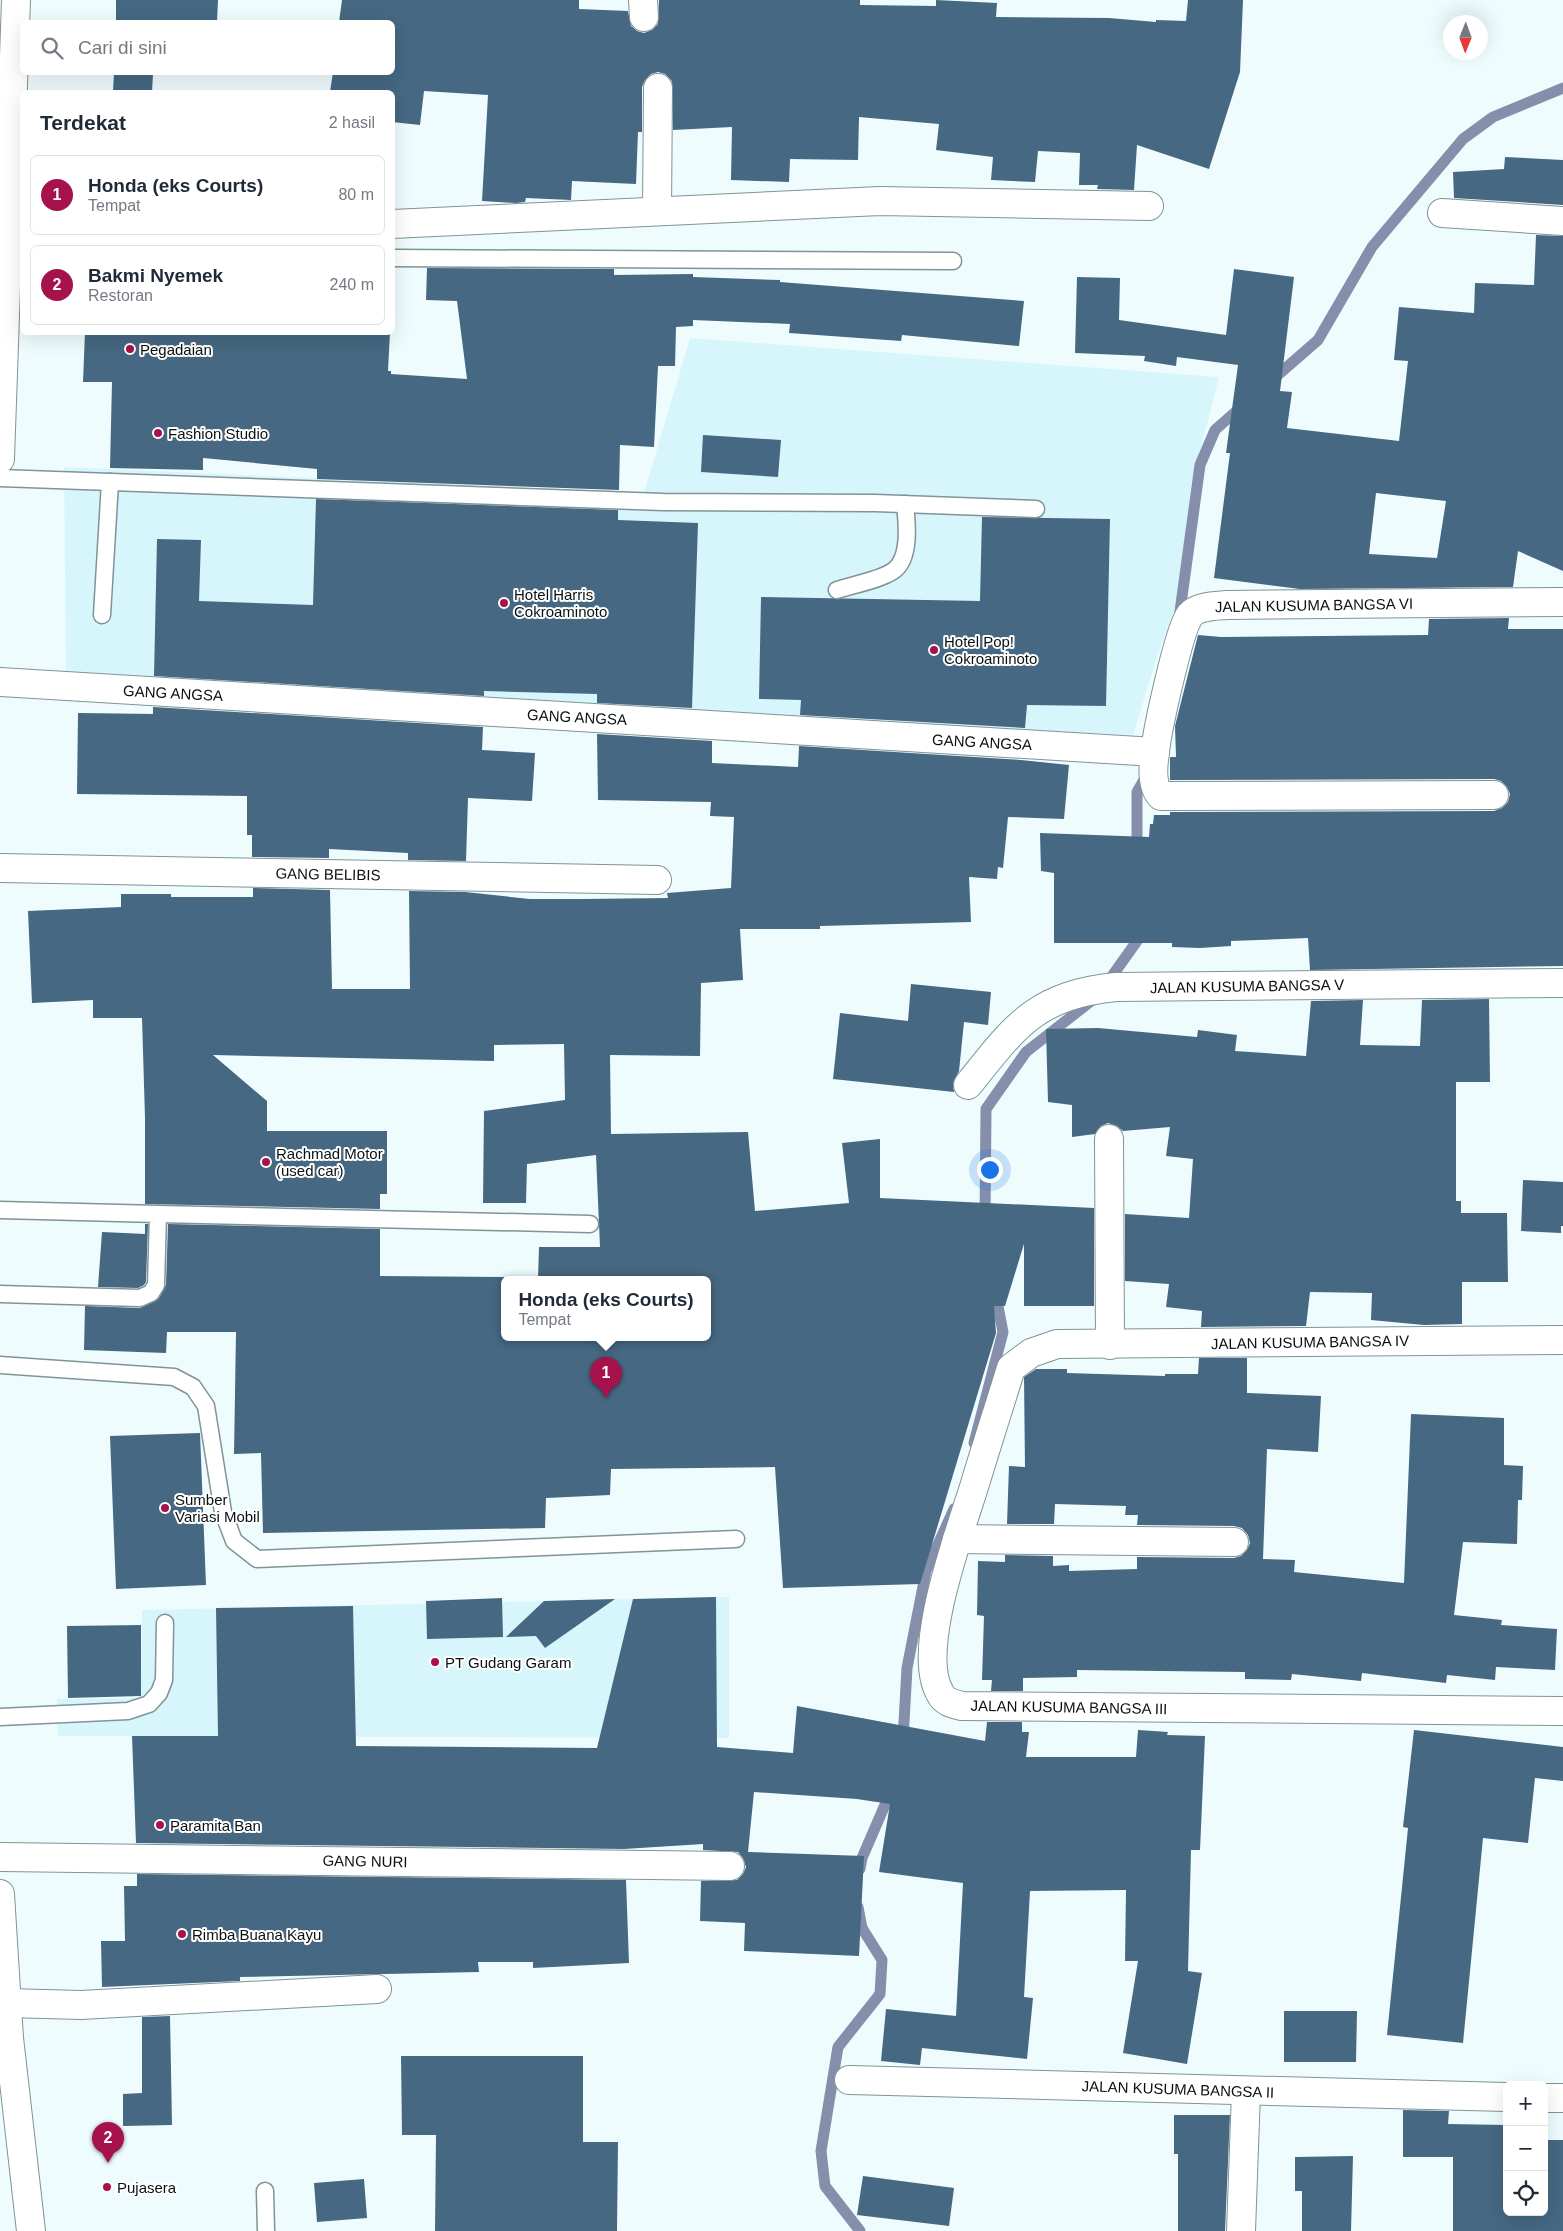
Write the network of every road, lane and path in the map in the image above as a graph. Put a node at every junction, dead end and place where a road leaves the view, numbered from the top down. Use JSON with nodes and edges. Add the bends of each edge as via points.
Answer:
{"nodes":[{"id":1,"x":16,"y":0,"type":"edge"},
{"id":2,"x":658,"y":88,"type":"dead end"},
{"id":3,"x":5,"y":155,"type":"edge"},
{"id":4,"x":1149,"y":206,"type":"dead end"},
{"id":5,"x":657,"y":211,"type":"junction"},
{"id":6,"x":1442,"y":213,"type":"dead end"},
{"id":7,"x":1563,"y":221,"type":"edge"},
{"id":8,"x":395,"y":224,"type":"edge"},
{"id":9,"x":16,"y":234,"type":"edge"},
{"id":10,"x":395,"y":258,"type":"edge"},
{"id":11,"x":953,"y":261,"type":"dead end"},
{"id":12,"x":4,"y":299,"type":"edge"},
{"id":13,"x":0,"y":459,"type":"edge"},
{"id":14,"x":0,"y":478,"type":"edge"},
{"id":15,"x":110,"y":482,"type":"junction"},
{"id":16,"x":905,"y":504,"type":"junction"},
{"id":17,"x":1036,"y":510,"type":"dead end"},
{"id":18,"x":837,"y":590,"type":"dead end"},
{"id":19,"x":1563,"y":602,"type":"edge"},
{"id":20,"x":102,"y":615,"type":"dead end"},
{"id":21,"x":0,"y":682,"type":"edge"},
{"id":22,"x":1155,"y":752,"type":"junction"},
{"id":23,"x":1494,"y":795,"type":"dead end"},
{"id":24,"x":0,"y":868,"type":"edge"},
{"id":25,"x":657,"y":880,"type":"dead end"},
{"id":26,"x":1563,"y":983,"type":"edge"},
{"id":27,"x":968,"y":1085,"type":"dead end"},
{"id":28,"x":1109,"y":1139,"type":"dead end"},
{"id":29,"x":0,"y":1210,"type":"edge"},
{"id":30,"x":158,"y":1214,"type":"junction"},
{"id":31,"x":590,"y":1224,"type":"dead end"},
{"id":32,"x":0,"y":1294,"type":"edge"},
{"id":33,"x":1563,"y":1340,"type":"edge"},
{"id":34,"x":1057,"y":1344,"type":"joint"},
{"id":35,"x":1110,"y":1345,"type":"junction"},
{"id":36,"x":0,"y":1365,"type":"edge"},
{"id":37,"x":736,"y":1539,"type":"dead end"},
{"id":38,"x":957,"y":1539,"type":"junction"},
{"id":39,"x":1234,"y":1542,"type":"dead end"},
{"id":40,"x":165,"y":1623,"type":"dead end"},
{"id":41,"x":1563,"y":1711,"type":"edge"},
{"id":42,"x":0,"y":1717,"type":"edge"},
{"id":43,"x":0,"y":1857,"type":"edge"},
{"id":44,"x":730,"y":1866,"type":"dead end"},
{"id":45,"x":0,"y":1894,"type":"edge"},
{"id":46,"x":2,"y":1941,"type":"edge"},
{"id":47,"x":377,"y":1989,"type":"dead end"},
{"id":48,"x":7,"y":2003,"type":"junction"},
{"id":49,"x":5,"y":2039,"type":"edge"},
{"id":50,"x":849,"y":2080,"type":"dead end"},
{"id":51,"x":1246,"y":2092,"type":"junction"},
{"id":52,"x":1503,"y":2097,"type":"edge"},
{"id":53,"x":1548,"y":2098,"type":"edge"},
{"id":54,"x":1563,"y":2098,"type":"edge"},
{"id":55,"x":265,"y":2191,"type":"dead end"},
{"id":56,"x":31,"y":2231,"type":"edge"},
{"id":57,"x":266,"y":2231,"type":"edge"},
{"id":58,"x":1240,"y":2231,"type":"edge"}],
"edges":[{"from":1,"to":3,"type":"main road"},
{"from":2,"to":5,"type":"main road"},
{"from":3,"to":9,"type":"main road"},
{"from":4,"to":5,"type":"main road","via":[[880,201]]},
{"from":5,"to":8,"type":"main road"},
{"from":6,"to":7,"type":"main road"},
{"from":9,"to":12,"type":"main road"},
{"from":10,"to":11,"type":"lane"},
{"from":12,"to":13,"type":"main road"},
{"from":14,"to":15,"type":"lane"},
{"from":15,"to":16,"type":"lane","via":[[663,502]]},
{"from":15,"to":20,"type":"lane"},
{"from":16,"to":17,"type":"lane"},
{"from":16,"to":18,"type":"lane","via":[[908,539],[894,571]]},
{"from":19,"to":22,"type":"main road","name":"JALAN KUSUMA BANGSA VI","via":[[1226,605],[1204,608],[1190,615],[1178,641]]},
{"from":21,"to":22,"type":"main road","name":"GANG ANGSA"},
{"from":22,"to":23,"type":"main road","name":"JALAN KUSUMA BANGSA VI","via":[[1155,786],[1161,796]]},
{"from":24,"to":25,"type":"main road","name":"GANG BELIBIS"},
{"from":26,"to":27,"type":"main road","name":"JALAN KUSUMA BANGSA V","via":[[1089,990],[1060,999],[1033,1013],[1007,1037]]},
{"from":28,"to":35,"type":"main road"},
{"from":29,"to":30,"type":"lane"},
{"from":30,"to":31,"type":"lane"},
{"from":30,"to":32,"type":"lane","via":[[156,1285],[151,1294],[140,1298]]},
{"from":33,"to":35,"type":"main road","name":"JALAN KUSUMA BANGSA IV"},
{"from":34,"to":35,"type":"main road","name":"JALAN KUSUMA BANGSA IV"},
{"from":34,"to":38,"type":"main road","name":"JALAN KUSUMA BANGSA III","via":[[1031,1353],[1011,1368]]},
{"from":36,"to":37,"type":"lane","via":[[174,1377],[192,1387],[206,1406],[223,1512],[234,1541],[258,1558]]},
{"from":38,"to":39,"type":"main road"},
{"from":38,"to":41,"type":"main road","name":"JALAN KUSUMA BANGSA III","via":[[940,1595],[934,1637],[934,1671],[940,1694],[948,1702],[962,1706]]},
{"from":40,"to":42,"type":"lane","via":[[164,1680],[159,1693],[149,1704],[128,1711]]},
{"from":43,"to":44,"type":"main road","name":"GANG NURI"},
{"from":45,"to":46,"type":"main road"},
{"from":46,"to":48,"type":"main road"},
{"from":47,"to":48,"type":"main road","via":[[81,2005]]},
{"from":48,"to":49,"type":"main road"},
{"from":49,"to":56,"type":"main road"},
{"from":50,"to":51,"type":"main road","name":"JALAN KUSUMA BANGSA II"},
{"from":51,"to":52,"type":"main road","name":"JALAN KUSUMA BANGSA II"},
{"from":51,"to":58,"type":"main road"},
{"from":53,"to":54,"type":"main road"},
{"from":55,"to":57,"type":"lane"}]}
